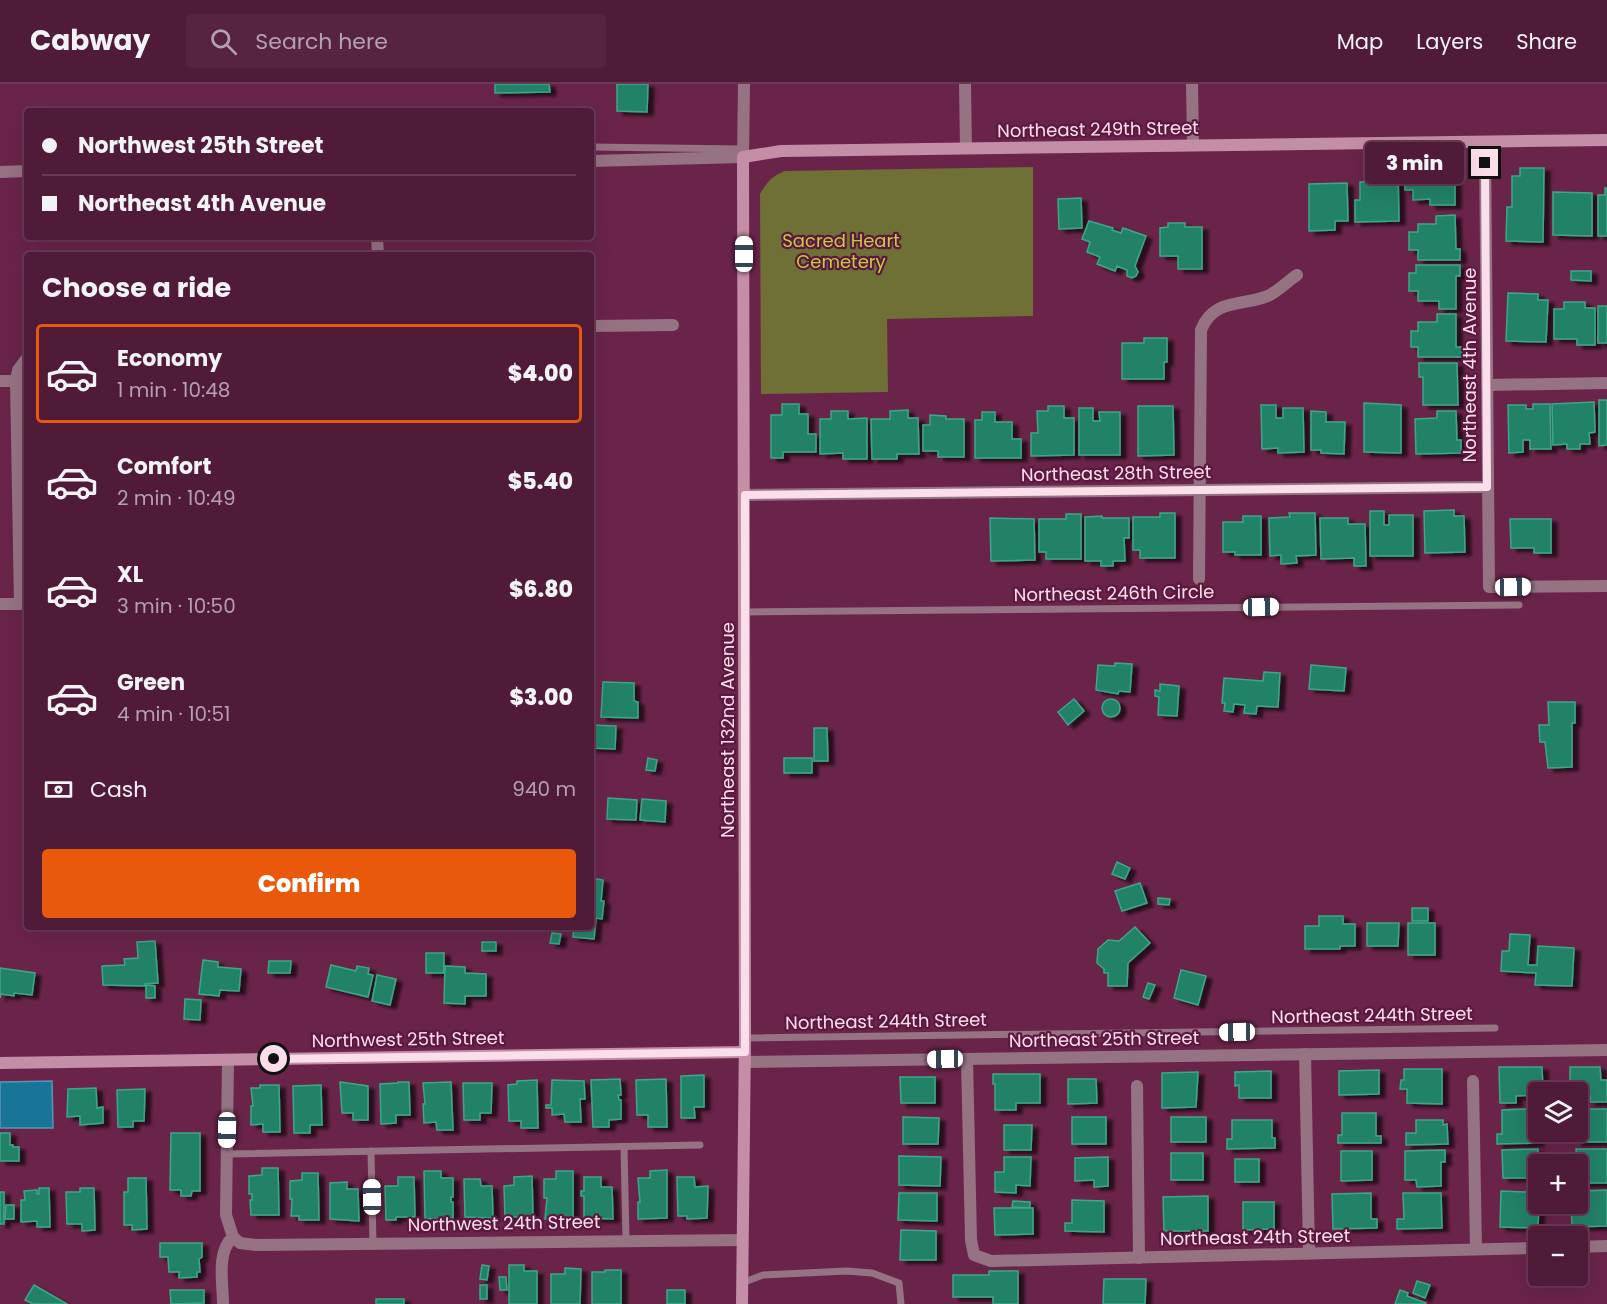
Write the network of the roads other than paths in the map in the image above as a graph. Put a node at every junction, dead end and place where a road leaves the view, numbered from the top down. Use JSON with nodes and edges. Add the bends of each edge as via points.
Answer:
{"nodes":[{"id":1,"x":744,"y":84,"type":"edge"},
{"id":2,"x":965,"y":84,"type":"edge"},
{"id":3,"x":1192,"y":84,"type":"edge"},
{"id":4,"x":1607,"y":140,"type":"edge"},
{"id":5,"x":1485,"y":142,"type":"junction"},
{"id":6,"x":1193,"y":145,"type":"junction"},
{"id":7,"x":594,"y":147,"type":"edge"},
{"id":8,"x":966,"y":148,"type":"junction"},
{"id":9,"x":744,"y":153,"type":"junction"},
{"id":10,"x":594,"y":161,"type":"edge"},
{"id":11,"x":24,"y":171,"type":"edge"},
{"id":12,"x":0,"y":172,"type":"edge"},
{"id":13,"x":1297,"y":275,"type":"dead end"},
{"id":14,"x":674,"y":325,"type":"dead end"},
{"id":15,"x":594,"y":326,"type":"edge"},
{"id":16,"x":24,"y":362,"type":"edge"},
{"id":17,"x":0,"y":381,"type":"edge"},
{"id":18,"x":16,"y":381,"type":"junction"},
{"id":19,"x":1607,"y":382,"type":"edge"},
{"id":20,"x":1487,"y":385,"type":"junction"},
{"id":21,"x":1487,"y":487,"type":"junction"},
{"id":22,"x":1199,"y":490,"type":"junction"},
{"id":23,"x":745,"y":495,"type":"junction"},
{"id":24,"x":1199,"y":579,"type":"dead end"},
{"id":25,"x":1607,"y":586,"type":"edge"},
{"id":26,"x":0,"y":604,"type":"edge"},
{"id":27,"x":1519,"y":605,"type":"dead end"},
{"id":28,"x":745,"y":612,"type":"junction"},
{"id":29,"x":1495,"y":1028,"type":"dead end"},
{"id":30,"x":745,"y":1038,"type":"junction"},
{"id":31,"x":1607,"y":1050,"type":"edge"},
{"id":32,"x":1305,"y":1054,"type":"junction"},
{"id":33,"x":745,"y":1057,"type":"junction"},
{"id":34,"x":967,"y":1059,"type":"junction"},
{"id":35,"x":228,"y":1060,"type":"junction"},
{"id":36,"x":0,"y":1063,"type":"edge"},
{"id":37,"x":1473,"y":1081,"type":"dead end"},
{"id":38,"x":1137,"y":1086,"type":"dead end"},
{"id":39,"x":700,"y":1145,"type":"dead end"},
{"id":40,"x":624,"y":1147,"type":"junction"},
{"id":41,"x":371,"y":1151,"type":"junction"},
{"id":42,"x":227,"y":1154,"type":"junction"},
{"id":43,"x":232,"y":1237,"type":"junction"},
{"id":44,"x":626,"y":1240,"type":"junction"},
{"id":45,"x":742,"y":1240,"type":"junction"},
{"id":46,"x":373,"y":1243,"type":"junction"},
{"id":47,"x":1607,"y":1246,"type":"edge"},
{"id":48,"x":1588,"y":1247,"type":"edge"},
{"id":49,"x":1528,"y":1248,"type":"edge"},
{"id":50,"x":1476,"y":1249,"type":"junction"},
{"id":51,"x":1309,"y":1253,"type":"junction"},
{"id":52,"x":1139,"y":1258,"type":"junction"},
{"id":53,"x":742,"y":1283,"type":"junction"},
{"id":54,"x":222,"y":1304,"type":"edge"},
{"id":55,"x":742,"y":1304,"type":"edge"},
{"id":56,"x":901,"y":1304,"type":"edge"}],
"edges":[{"from":1,"to":9,"type":"street"},
{"from":2,"to":8,"type":"street"},
{"from":3,"to":6,"type":"street"},
{"from":4,"to":5,"type":"street","name":"Northeast 249th Street"},
{"from":5,"to":6,"type":"street","name":"Northeast 249th Street"},
{"from":5,"to":20,"type":"street","name":"Northeast 4th Avenue"},
{"from":6,"to":8,"type":"street","name":"Northeast 249th Street"},
{"from":7,"to":9,"type":"lane"},
{"from":8,"to":9,"type":"street","name":"Northeast 249th Street"},
{"from":9,"to":10,"type":"street","name":"Northeast 249th Street"},
{"from":9,"to":23,"type":"street","name":"Northeast 132nd Avenue"},
{"from":11,"to":12,"type":"street"},
{"from":13,"to":22,"type":"street","via":[[1269,295],[1219,308],[1203,323]]},
{"from":14,"to":15,"type":"street"},
{"from":16,"to":18,"type":"street"},
{"from":17,"to":18,"type":"street"},
{"from":18,"to":26,"type":"street","via":[[20,604]]},
{"from":19,"to":20,"type":"street"},
{"from":20,"to":21,"type":"street","name":"Northeast 4th Avenue"},
{"from":21,"to":22,"type":"street","name":"Northeast 28th Street"},
{"from":21,"to":25,"type":"street","name":"Northeast 4th Avenue","via":[[1490,587]]},
{"from":22,"to":23,"type":"street","name":"Northeast 28th Street"},
{"from":22,"to":24,"type":"street"},
{"from":23,"to":28,"type":"street","name":"Northeast 132nd Avenue"},
{"from":27,"to":28,"type":"lane","name":"Northeast 246th Circle"},
{"from":28,"to":30,"type":"street","name":"Northeast 132nd Avenue"},
{"from":29,"to":30,"type":"lane","name":"Northeast 244th Street"},
{"from":30,"to":33,"type":"street","name":"Northeast 132nd Avenue"},
{"from":31,"to":32,"type":"street","name":"Northeast 25th Street"},
{"from":32,"to":34,"type":"street","name":"Northeast 25th Street"},
{"from":32,"to":51,"type":"street"},
{"from":33,"to":34,"type":"street","name":"Northeast 25th Street"},
{"from":33,"to":35,"type":"street","name":"Northwest 25th Street"},
{"from":33,"to":45,"type":"street","name":"Northeast 132nd Avenue"},
{"from":34,"to":52,"type":"street","name":"Northeast 24th Street","via":[[974,1255],[991,1261]]},
{"from":35,"to":36,"type":"street","name":"Northwest 25th Street"},
{"from":35,"to":42,"type":"street"},
{"from":37,"to":50,"type":"street"},
{"from":38,"to":52,"type":"street"},
{"from":39,"to":40,"type":"lane"},
{"from":40,"to":41,"type":"lane"},
{"from":40,"to":44,"type":"lane"},
{"from":41,"to":42,"type":"lane"},
{"from":41,"to":46,"type":"lane"},
{"from":42,"to":43,"type":"street","via":[[226,1215]]},
{"from":43,"to":46,"type":"street","name":"Northwest 24th Street","via":[[240,1243],[256,1245]]},
{"from":43,"to":54,"type":"street","via":[[222,1255]]},
{"from":44,"to":45,"type":"street","name":"Northwest 24th Street"},
{"from":44,"to":46,"type":"street","name":"Northwest 24th Street"},
{"from":45,"to":53,"type":"street","name":"Northeast 132nd Avenue"},
{"from":47,"to":48,"type":"street"},
{"from":49,"to":50,"type":"street","name":"Northeast 24th Street"},
{"from":50,"to":51,"type":"street","name":"Northeast 24th Street"},
{"from":51,"to":52,"type":"street","name":"Northeast 24th Street"},
{"from":53,"to":55,"type":"street","name":"Northeast 132nd Avenue"},
{"from":53,"to":56,"type":"lane","via":[[763,1275],[872,1273],[899,1282]]}]}
